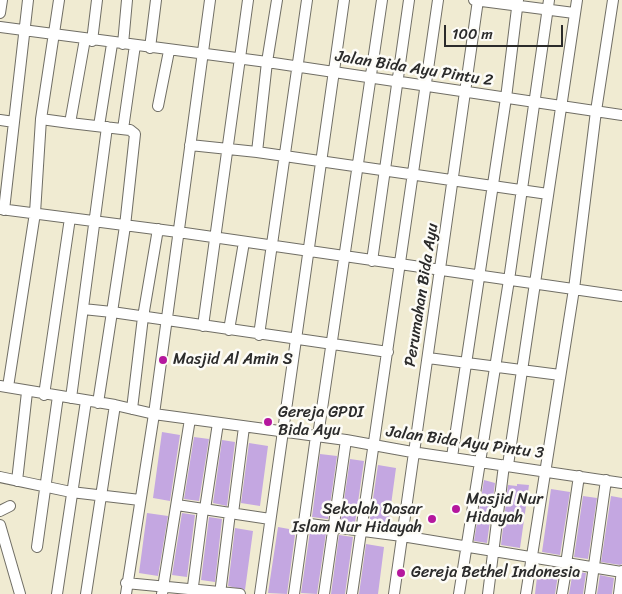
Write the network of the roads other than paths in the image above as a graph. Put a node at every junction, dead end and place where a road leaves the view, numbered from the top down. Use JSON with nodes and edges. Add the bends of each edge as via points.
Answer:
{"nodes":[{"id":1,"x":2,"y":0,"type":"edge"},
{"id":2,"x":28,"y":0,"type":"edge"},
{"id":3,"x":59,"y":0,"type":"edge"},
{"id":4,"x":98,"y":0,"type":"edge"},
{"id":5,"x":127,"y":0,"type":"edge"},
{"id":6,"x":156,"y":0,"type":"edge"},
{"id":7,"x":210,"y":0,"type":"edge"},
{"id":8,"x":248,"y":0,"type":"edge"},
{"id":9,"x":278,"y":0,"type":"edge"},
{"id":10,"x":307,"y":0,"type":"edge"},
{"id":11,"x":344,"y":0,"type":"edge"},
{"id":12,"x":382,"y":0,"type":"edge"},
{"id":13,"x":409,"y":0,"type":"edge"},
{"id":14,"x":438,"y":0,"type":"edge"},
{"id":15,"x":474,"y":0,"type":"edge"},
{"id":16,"x":478,"y":0,"type":"edge"},
{"id":17,"x":576,"y":0,"type":"edge"},
{"id":18,"x":613,"y":0,"type":"edge"},
{"id":19,"x":517,"y":3,"type":"edge"},
{"id":20,"x":548,"y":5,"type":"edge"},
{"id":21,"x":0,"y":13,"type":"edge"},
{"id":22,"x":574,"y":13,"type":"junction"},
{"id":23,"x":0,"y":27,"type":"edge"},
{"id":24,"x":25,"y":31,"type":"junction"},
{"id":25,"x":53,"y":35,"type":"junction"},
{"id":26,"x":88,"y":40,"type":"junction"},
{"id":27,"x":117,"y":44,"type":"junction"},
{"id":28,"x":135,"y":45,"type":"junction"},
{"id":29,"x":150,"y":48,"type":"junction"},
{"id":30,"x":169,"y":51,"type":"junction"},
{"id":31,"x":202,"y":55,"type":"junction"},
{"id":32,"x":239,"y":59,"type":"junction"},
{"id":33,"x":267,"y":62,"type":"junction"},
{"id":34,"x":296,"y":67,"type":"junction"},
{"id":35,"x":334,"y":72,"type":"junction"},
{"id":36,"x":370,"y":78,"type":"junction"},
{"id":37,"x":398,"y":82,"type":"junction"},
{"id":38,"x":426,"y":86,"type":"junction"},
{"id":39,"x":466,"y":92,"type":"junction"},
{"id":40,"x":506,"y":98,"type":"junction"},
{"id":41,"x":533,"y":102,"type":"junction"},
{"id":42,"x":158,"y":106,"type":"dead end"},
{"id":43,"x":561,"y":106,"type":"junction"},
{"id":44,"x":596,"y":111,"type":"junction"},
{"id":45,"x":622,"y":115,"type":"edge"},
{"id":46,"x":41,"y":119,"type":"junction"},
{"id":47,"x":0,"y":120,"type":"edge"},
{"id":48,"x":14,"y":122,"type":"junction"},
{"id":49,"x":70,"y":123,"type":"junction"},
{"id":50,"x":103,"y":127,"type":"junction"},
{"id":51,"x":123,"y":129,"type":"junction"},
{"id":52,"x":190,"y":145,"type":"junction"},
{"id":53,"x":228,"y":149,"type":"junction"},
{"id":54,"x":257,"y":152,"type":"junction"},
{"id":55,"x":286,"y":156,"type":"junction"},
{"id":56,"x":322,"y":161,"type":"junction"},
{"id":57,"x":357,"y":166,"type":"junction"},
{"id":58,"x":385,"y":171,"type":"junction"},
{"id":59,"x":414,"y":175,"type":"junction"},
{"id":60,"x":454,"y":181,"type":"junction"},
{"id":61,"x":493,"y":186,"type":"junction"},
{"id":62,"x":521,"y":190,"type":"junction"},
{"id":63,"x":548,"y":194,"type":"junction"},
{"id":64,"x":2,"y":209,"type":"edge"},
{"id":65,"x":35,"y":213,"type":"junction"},
{"id":66,"x":70,"y":218,"type":"junction"},
{"id":67,"x":96,"y":222,"type":"junction"},
{"id":68,"x":125,"y":226,"type":"junction"},
{"id":69,"x":158,"y":230,"type":"junction"},
{"id":70,"x":178,"y":232,"type":"junction"},
{"id":71,"x":216,"y":239,"type":"junction"},
{"id":72,"x":244,"y":242,"type":"junction"},
{"id":73,"x":273,"y":246,"type":"junction"},
{"id":74,"x":309,"y":252,"type":"junction"},
{"id":75,"x":344,"y":257,"type":"junction"},
{"id":76,"x":372,"y":261,"type":"junction"},
{"id":77,"x":400,"y":264,"type":"junction"},
{"id":78,"x":441,"y":270,"type":"junction"},
{"id":79,"x":480,"y":276,"type":"junction"},
{"id":80,"x":509,"y":280,"type":"junction"},
{"id":81,"x":536,"y":284,"type":"junction"},
{"id":82,"x":574,"y":290,"type":"junction"},
{"id":83,"x":622,"y":296,"type":"edge"},
{"id":84,"x":83,"y":309,"type":"junction"},
{"id":85,"x":112,"y":312,"type":"junction"},
{"id":86,"x":143,"y":317,"type":"junction"},
{"id":87,"x":166,"y":321,"type":"junction"},
{"id":88,"x":202,"y":326,"type":"junction"},
{"id":89,"x":229,"y":330,"type":"junction"},
{"id":90,"x":259,"y":335,"type":"junction"},
{"id":91,"x":296,"y":338,"type":"junction"},
{"id":92,"x":331,"y":344,"type":"junction"},
{"id":93,"x":388,"y":352,"type":"junction"},
{"id":94,"x":428,"y":358,"type":"junction"},
{"id":95,"x":468,"y":363,"type":"junction"},
{"id":96,"x":494,"y":366,"type":"junction"},
{"id":97,"x":522,"y":370,"type":"junction"},
{"id":98,"x":560,"y":375,"type":"junction"},
{"id":99,"x":2,"y":388,"type":"edge"},
{"id":100,"x":27,"y":392,"type":"junction"},
{"id":101,"x":44,"y":395,"type":"junction"},
{"id":102,"x":58,"y":396,"type":"junction"},
{"id":103,"x":71,"y":398,"type":"junction"},
{"id":104,"x":86,"y":401,"type":"junction"},
{"id":105,"x":98,"y":403,"type":"junction"},
{"id":106,"x":115,"y":405,"type":"junction"},
{"id":107,"x":132,"y":409,"type":"junction"},
{"id":108,"x":154,"y":414,"type":"junction"},
{"id":109,"x":190,"y":419,"type":"junction"},
{"id":110,"x":218,"y":423,"type":"junction"},
{"id":111,"x":244,"y":427,"type":"junction"},
{"id":112,"x":281,"y":432,"type":"junction"},
{"id":113,"x":316,"y":436,"type":"junction"},
{"id":114,"x":346,"y":440,"type":"junction"},
{"id":115,"x":372,"y":444,"type":"junction"},
{"id":116,"x":412,"y":452,"type":"junction"},
{"id":117,"x":452,"y":457,"type":"junction"},
{"id":118,"x":480,"y":461,"type":"junction"},
{"id":119,"x":506,"y":465,"type":"junction"},
{"id":120,"x":545,"y":470,"type":"junction"},
{"id":121,"x":0,"y":476,"type":"edge"},
{"id":122,"x":579,"y":476,"type":"junction"},
{"id":123,"x":606,"y":480,"type":"junction"},
{"id":124,"x":17,"y":481,"type":"junction"},
{"id":125,"x":622,"y":483,"type":"edge"},
{"id":126,"x":44,"y":487,"type":"junction"},
{"id":127,"x":71,"y":492,"type":"junction"},
{"id":128,"x":100,"y":495,"type":"junction"},
{"id":129,"x":140,"y":500,"type":"junction"},
{"id":130,"x":178,"y":505,"type":"junction"},
{"id":131,"x":10,"y":506,"type":"dead end"},
{"id":132,"x":204,"y":509,"type":"junction"},
{"id":133,"x":0,"y":511,"type":"edge"},
{"id":134,"x":231,"y":513,"type":"junction"},
{"id":135,"x":270,"y":518,"type":"junction"},
{"id":136,"x":302,"y":523,"type":"junction"},
{"id":137,"x":0,"y":525,"type":"edge"},
{"id":138,"x":333,"y":527,"type":"junction"},
{"id":139,"x":361,"y":531,"type":"junction"},
{"id":140,"x":402,"y":536,"type":"junction"},
{"id":141,"x":36,"y":546,"type":"dead end"},
{"id":142,"x":466,"y":547,"type":"junction"},
{"id":143,"x":3,"y":550,"type":"edge"},
{"id":144,"x":494,"y":552,"type":"junction"},
{"id":145,"x":532,"y":559,"type":"junction"},
{"id":146,"x":567,"y":564,"type":"junction"},
{"id":147,"x":594,"y":568,"type":"junction"},
{"id":148,"x":622,"y":572,"type":"edge"},
{"id":149,"x":126,"y":583,"type":"junction"},
{"id":150,"x":163,"y":590,"type":"edge"},
{"id":151,"x":192,"y":592,"type":"edge"},
{"id":152,"x":220,"y":593,"type":"edge"},
{"id":153,"x":20,"y":594,"type":"edge"},
{"id":154,"x":57,"y":594,"type":"edge"},
{"id":155,"x":86,"y":594,"type":"edge"},
{"id":156,"x":126,"y":594,"type":"edge"},
{"id":157,"x":240,"y":594,"type":"edge"},
{"id":158,"x":260,"y":594,"type":"edge"},
{"id":159,"x":294,"y":594,"type":"edge"},
{"id":160,"x":324,"y":594,"type":"edge"},
{"id":161,"x":352,"y":594,"type":"edge"},
{"id":162,"x":394,"y":594,"type":"edge"},
{"id":163,"x":459,"y":594,"type":"edge"},
{"id":164,"x":488,"y":594,"type":"edge"},
{"id":165,"x":526,"y":594,"type":"edge"},
{"id":166,"x":562,"y":594,"type":"edge"},
{"id":167,"x":590,"y":594,"type":"edge"},
{"id":168,"x":619,"y":594,"type":"edge"}],
"edges":[{"from":1,"to":21,"type":"street"},
{"from":2,"to":24,"type":"street"},
{"from":3,"to":25,"type":"street"},
{"from":4,"to":26,"type":"street"},
{"from":5,"to":27,"type":"street"},
{"from":6,"to":29,"type":"street"},
{"from":7,"to":31,"type":"street"},
{"from":8,"to":32,"type":"street"},
{"from":9,"to":33,"type":"street"},
{"from":10,"to":34,"type":"street"},
{"from":11,"to":35,"type":"street"},
{"from":12,"to":36,"type":"street"},
{"from":13,"to":37,"type":"street"},
{"from":14,"to":38,"type":"street"},
{"from":15,"to":16,"type":"street"},
{"from":16,"to":19,"type":"street"},
{"from":16,"to":39,"type":"street","name":"Perumahan Bida Ayu"},
{"from":17,"to":22,"type":"street"},
{"from":18,"to":44,"type":"street"},
{"from":19,"to":20,"type":"street"},
{"from":19,"to":40,"type":"street"},
{"from":20,"to":22,"type":"street"},
{"from":20,"to":41,"type":"street"},
{"from":22,"to":43,"type":"street"},
{"from":23,"to":24,"type":"street","name":"Jalan Bida Ayu Pintu 2"},
{"from":24,"to":25,"type":"street","name":"Jalan Bida Ayu Pintu 2"},
{"from":24,"to":48,"type":"street"},
{"from":25,"to":26,"type":"street","name":"Jalan Bida Ayu Pintu 2"},
{"from":25,"to":46,"type":"street"},
{"from":26,"to":27,"type":"street","name":"Jalan Bida Ayu Pintu 2"},
{"from":26,"to":49,"type":"street"},
{"from":27,"to":28,"type":"street","name":"Jalan Bida Ayu Pintu 2"},
{"from":27,"to":50,"type":"street"},
{"from":28,"to":29,"type":"street","name":"Jalan Bida Ayu Pintu 2"},
{"from":28,"to":51,"type":"street"},
{"from":29,"to":30,"type":"street","name":"Jalan Bida Ayu Pintu 2"},
{"from":30,"to":31,"type":"street","name":"Jalan Bida Ayu Pintu 2"},
{"from":30,"to":42,"type":"street"},
{"from":31,"to":32,"type":"street","name":"Jalan Bida Ayu Pintu 2"},
{"from":31,"to":52,"type":"street"},
{"from":32,"to":33,"type":"street","name":"Jalan Bida Ayu Pintu 2"},
{"from":32,"to":53,"type":"street"},
{"from":33,"to":34,"type":"street","name":"Jalan Bida Ayu Pintu 2"},
{"from":33,"to":54,"type":"street"},
{"from":34,"to":35,"type":"street","name":"Jalan Bida Ayu Pintu 2"},
{"from":34,"to":55,"type":"street"},
{"from":35,"to":36,"type":"street","name":"Jalan Bida Ayu Pintu 2"},
{"from":35,"to":56,"type":"street"},
{"from":36,"to":37,"type":"street","name":"Jalan Bida Ayu Pintu 2"},
{"from":36,"to":57,"type":"street"},
{"from":37,"to":38,"type":"street","name":"Jalan Bida Ayu Pintu 2"},
{"from":37,"to":58,"type":"street"},
{"from":38,"to":39,"type":"street","name":"Jalan Bida Ayu Pintu 2"},
{"from":38,"to":59,"type":"street"},
{"from":39,"to":40,"type":"street","name":"Jalan Bida Ayu Pintu 2"},
{"from":39,"to":60,"type":"street","name":"Perumahan Bida Ayu"},
{"from":40,"to":41,"type":"street","name":"Jalan Bida Ayu Pintu 2"},
{"from":40,"to":61,"type":"street"},
{"from":41,"to":43,"type":"street","name":"Jalan Bida Ayu Pintu 2"},
{"from":41,"to":62,"type":"street"},
{"from":43,"to":44,"type":"street","name":"Jalan Bida Ayu Pintu 2"},
{"from":43,"to":63,"type":"street"},
{"from":44,"to":45,"type":"street","name":"Jalan Bida Ayu Pintu 2"},
{"from":44,"to":82,"type":"street"},
{"from":46,"to":49,"type":"street"},
{"from":46,"to":65,"type":"street"},
{"from":47,"to":48,"type":"street"},
{"from":48,"to":64,"type":"street"},
{"from":49,"to":50,"type":"street"},
{"from":50,"to":51,"type":"street"},
{"from":50,"to":67,"type":"street"},
{"from":51,"to":68,"type":"street","via":[[135,134]]},
{"from":52,"to":53,"type":"street"},
{"from":52,"to":70,"type":"street"},
{"from":53,"to":54,"type":"street"},
{"from":53,"to":71,"type":"street"},
{"from":54,"to":55,"type":"street"},
{"from":55,"to":56,"type":"street"},
{"from":55,"to":73,"type":"street"},
{"from":56,"to":57,"type":"street"},
{"from":56,"to":74,"type":"street"},
{"from":57,"to":58,"type":"street"},
{"from":57,"to":75,"type":"street"},
{"from":58,"to":59,"type":"street"},
{"from":58,"to":76,"type":"street"},
{"from":59,"to":60,"type":"street"},
{"from":59,"to":77,"type":"street"},
{"from":60,"to":61,"type":"street"},
{"from":60,"to":78,"type":"street","name":"Perumahan Bida Ayu"},
{"from":61,"to":62,"type":"street"},
{"from":61,"to":79,"type":"street"},
{"from":62,"to":63,"type":"street"},
{"from":62,"to":80,"type":"street"},
{"from":63,"to":81,"type":"street"},
{"from":64,"to":65,"type":"street"},
{"from":65,"to":66,"type":"street"},
{"from":65,"to":99,"type":"street"},
{"from":66,"to":67,"type":"street"},
{"from":66,"to":101,"type":"street"},
{"from":67,"to":68,"type":"street"},
{"from":67,"to":84,"type":"street"},
{"from":68,"to":69,"type":"street"},
{"from":68,"to":85,"type":"street"},
{"from":69,"to":70,"type":"street"},
{"from":69,"to":86,"type":"street"},
{"from":70,"to":71,"type":"street"},
{"from":70,"to":87,"type":"street"},
{"from":71,"to":72,"type":"street"},
{"from":71,"to":88,"type":"street"},
{"from":72,"to":73,"type":"street"},
{"from":72,"to":89,"type":"street"},
{"from":73,"to":74,"type":"street"},
{"from":73,"to":90,"type":"street"},
{"from":74,"to":75,"type":"street"},
{"from":74,"to":91,"type":"street"},
{"from":75,"to":76,"type":"street"},
{"from":75,"to":92,"type":"street"},
{"from":76,"to":77,"type":"street"},
{"from":77,"to":78,"type":"street"},
{"from":77,"to":93,"type":"street"},
{"from":78,"to":79,"type":"street"},
{"from":78,"to":94,"type":"street","name":"Perumahan Bida Ayu"},
{"from":79,"to":80,"type":"street"},
{"from":79,"to":95,"type":"street"},
{"from":80,"to":81,"type":"street"},
{"from":80,"to":96,"type":"street"},
{"from":81,"to":82,"type":"street"},
{"from":81,"to":97,"type":"street"},
{"from":82,"to":83,"type":"street"},
{"from":82,"to":98,"type":"street"},
{"from":84,"to":85,"type":"street"},
{"from":84,"to":103,"type":"street"},
{"from":85,"to":86,"type":"street"},
{"from":85,"to":105,"type":"street"},
{"from":86,"to":87,"type":"street"},
{"from":86,"to":107,"type":"street"},
{"from":87,"to":88,"type":"street"},
{"from":87,"to":108,"type":"street"},
{"from":88,"to":89,"type":"street"},
{"from":89,"to":90,"type":"street"},
{"from":90,"to":91,"type":"street"},
{"from":91,"to":92,"type":"street"},
{"from":91,"to":112,"type":"street"},
{"from":92,"to":93,"type":"street"},
{"from":92,"to":113,"type":"street"},
{"from":93,"to":115,"type":"street"},
{"from":94,"to":95,"type":"street"},
{"from":94,"to":116,"type":"street","name":"Perumahan Bida Ayu"},
{"from":95,"to":96,"type":"street"},
{"from":95,"to":117,"type":"street"},
{"from":96,"to":97,"type":"street"},
{"from":96,"to":118,"type":"street"},
{"from":97,"to":98,"type":"street"},
{"from":97,"to":119,"type":"street"},
{"from":98,"to":120,"type":"street"},
{"from":99,"to":100,"type":"street","name":"Jalan Bida Ayu Pintu 3"},
{"from":100,"to":101,"type":"street","name":"Jalan Bida Ayu Pintu 3"},
{"from":100,"to":124,"type":"street"},
{"from":101,"to":102,"type":"street","name":"Jalan Bida Ayu Pintu 3"},
{"from":102,"to":103,"type":"street","name":"Jalan Bida Ayu Pintu 3"},
{"from":102,"to":126,"type":"street"},
{"from":103,"to":104,"type":"street","name":"Jalan Bida Ayu Pintu 3"},
{"from":104,"to":105,"type":"street","name":"Jalan Bida Ayu Pintu 3"},
{"from":104,"to":127,"type":"street"},
{"from":105,"to":106,"type":"street","name":"Jalan Bida Ayu Pintu 3"},
{"from":106,"to":107,"type":"street","name":"Jalan Bida Ayu Pintu 3"},
{"from":106,"to":128,"type":"street"},
{"from":107,"to":108,"type":"street","name":"Jalan Bida Ayu Pintu 3"},
{"from":108,"to":109,"type":"street","name":"Jalan Bida Ayu Pintu 3"},
{"from":108,"to":129,"type":"street"},
{"from":109,"to":110,"type":"street","name":"Jalan Bida Ayu Pintu 3"},
{"from":109,"to":130,"type":"street"},
{"from":110,"to":111,"type":"street","name":"Jalan Bida Ayu Pintu 3"},
{"from":110,"to":132,"type":"street"},
{"from":111,"to":112,"type":"street","name":"Jalan Bida Ayu Pintu 3"},
{"from":111,"to":134,"type":"street"},
{"from":112,"to":113,"type":"street","name":"Jalan Bida Ayu Pintu 3"},
{"from":112,"to":135,"type":"street"},
{"from":113,"to":114,"type":"street","name":"Jalan Bida Ayu Pintu 3"},
{"from":113,"to":136,"type":"street"},
{"from":114,"to":115,"type":"street","name":"Jalan Bida Ayu Pintu 3"},
{"from":114,"to":138,"type":"street"},
{"from":115,"to":116,"type":"street","name":"Jalan Bida Ayu Pintu 3"},
{"from":115,"to":139,"type":"street"},
{"from":116,"to":117,"type":"street","name":"Jalan Bida Ayu Pintu 3"},
{"from":116,"to":140,"type":"street","name":"Perumahan Bida Ayu"},
{"from":117,"to":118,"type":"street","name":"Jalan Bida Ayu Pintu 3"},
{"from":118,"to":119,"type":"street","name":"Jalan Bida Ayu Pintu 3"},
{"from":118,"to":142,"type":"street"},
{"from":119,"to":120,"type":"street","name":"Jalan Bida Ayu Pintu 3"},
{"from":119,"to":144,"type":"street"},
{"from":120,"to":122,"type":"street","name":"Jalan Bida Ayu Pintu 3"},
{"from":120,"to":145,"type":"street"},
{"from":121,"to":124,"type":"street"},
{"from":122,"to":123,"type":"street","name":"Jalan Bida Ayu Pintu 3"},
{"from":122,"to":146,"type":"street"},
{"from":123,"to":125,"type":"street","name":"Jalan Bida Ayu Pintu 3"},
{"from":123,"to":147,"type":"street"},
{"from":124,"to":126,"type":"street"},
{"from":126,"to":127,"type":"street"},
{"from":126,"to":141,"type":"street"},
{"from":127,"to":128,"type":"street"},
{"from":127,"to":154,"type":"street"},
{"from":128,"to":129,"type":"street"},
{"from":128,"to":155,"type":"street"},
{"from":129,"to":149,"type":"street"},
{"from":130,"to":132,"type":"street"},
{"from":130,"to":150,"type":"street"},
{"from":131,"to":133,"type":"street"},
{"from":132,"to":134,"type":"street"},
{"from":132,"to":151,"type":"street"},
{"from":134,"to":135,"type":"street"},
{"from":134,"to":152,"type":"street"},
{"from":135,"to":158,"type":"street"},
{"from":136,"to":138,"type":"street"},
{"from":136,"to":159,"type":"street"},
{"from":137,"to":143,"type":"street"},
{"from":138,"to":139,"type":"street"},
{"from":138,"to":160,"type":"street"},
{"from":139,"to":140,"type":"street"},
{"from":139,"to":161,"type":"street"},
{"from":140,"to":142,"type":"street"},
{"from":140,"to":162,"type":"street","name":"Perumahan Bida Ayu"},
{"from":142,"to":144,"type":"street"},
{"from":142,"to":163,"type":"street"},
{"from":143,"to":153,"type":"street"},
{"from":144,"to":145,"type":"street"},
{"from":144,"to":164,"type":"street"},
{"from":145,"to":146,"type":"street"},
{"from":145,"to":165,"type":"street"},
{"from":146,"to":147,"type":"street"},
{"from":146,"to":166,"type":"street"},
{"from":147,"to":148,"type":"street"},
{"from":147,"to":167,"type":"street"},
{"from":148,"to":168,"type":"street"},
{"from":149,"to":150,"type":"street"},
{"from":149,"to":156,"type":"street"},
{"from":150,"to":151,"type":"street"},
{"from":151,"to":152,"type":"street"},
{"from":152,"to":157,"type":"street"}]}
